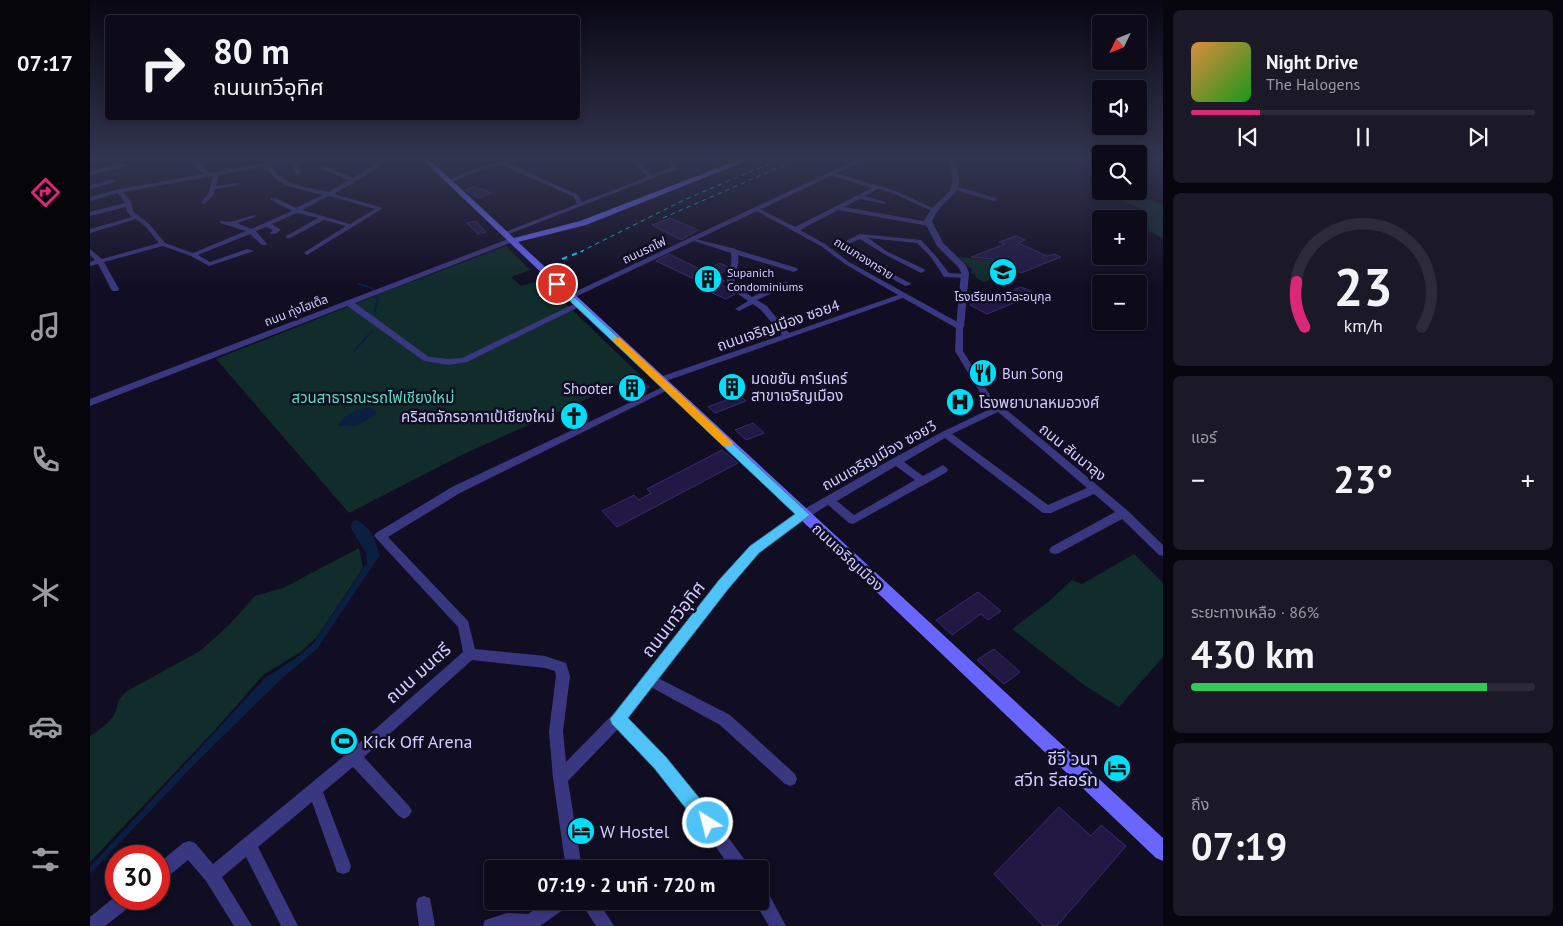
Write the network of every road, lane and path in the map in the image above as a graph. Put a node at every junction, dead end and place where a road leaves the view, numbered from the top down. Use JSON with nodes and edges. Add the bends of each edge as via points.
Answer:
{"nodes":[{"id":1,"x":279,"y":202,"type":"edge"},
{"id":2,"x":312,"y":202,"type":"edge"},
{"id":3,"x":359,"y":202,"type":"edge"},
{"id":4,"x":373,"y":202,"type":"edge"},
{"id":5,"x":470,"y":202,"type":"edge"},
{"id":6,"x":585,"y":202,"type":"edge"},
{"id":7,"x":638,"y":202,"type":"edge"},
{"id":8,"x":771,"y":202,"type":"edge"},
{"id":9,"x":850,"y":202,"type":"edge"},
{"id":10,"x":880,"y":202,"type":"edge"},
{"id":11,"x":915,"y":202,"type":"edge"},
{"id":12,"x":941,"y":202,"type":"edge"},
{"id":13,"x":377,"y":203,"type":"dead end"},
{"id":14,"x":883,"y":203,"type":"dead end"},
{"id":15,"x":128,"y":204,"type":"joint"},
{"id":16,"x":283,"y":204,"type":"junction"},
{"id":17,"x":580,"y":204,"type":"joint"},
{"id":18,"x":273,"y":207,"type":"dead end"},
{"id":19,"x":838,"y":208,"type":"junction"},
{"id":20,"x":756,"y":209,"type":"junction"},
{"id":21,"x":295,"y":210,"type":"junction"},
{"id":22,"x":934,"y":210,"type":"junction"},
{"id":23,"x":90,"y":214,"type":"edge"},
{"id":24,"x":253,"y":216,"type":"dead end"},
{"id":25,"x":137,"y":217,"type":"junction"},
{"id":26,"x":323,"y":218,"type":"junction"},
{"id":27,"x":222,"y":222,"type":"dead end"},
{"id":28,"x":232,"y":223,"type":"junction"},
{"id":29,"x":266,"y":224,"type":"junction"},
{"id":30,"x":928,"y":224,"type":"junction"},
{"id":31,"x":351,"y":226,"type":"junction"},
{"id":32,"x":795,"y":230,"type":"junction"},
{"id":33,"x":90,"y":231,"type":"edge"},
{"id":34,"x":251,"y":231,"type":"junction"},
{"id":35,"x":273,"y":233,"type":"dead end"},
{"id":36,"x":860,"y":236,"type":"junction"},
{"id":37,"x":288,"y":237,"type":"dead end"},
{"id":38,"x":522,"y":238,"type":"junction"},
{"id":39,"x":694,"y":238,"type":"junction"},
{"id":40,"x":509,"y":239,"type":"junction"},
{"id":41,"x":898,"y":239,"type":"junction"},
{"id":42,"x":163,"y":244,"type":"junction"},
{"id":43,"x":264,"y":244,"type":"dead end"},
{"id":44,"x":912,"y":249,"type":"dead end"},
{"id":45,"x":734,"y":250,"type":"junction"},
{"id":46,"x":251,"y":251,"type":"dead end"},
{"id":47,"x":90,"y":252,"type":"edge"},
{"id":48,"x":307,"y":252,"type":"dead end"},
{"id":49,"x":193,"y":255,"type":"junction"},
{"id":50,"x":100,"y":261,"type":"junction"},
{"id":51,"x":90,"y":264,"type":"edge"},
{"id":52,"x":794,"y":270,"type":"dead end"},
{"id":53,"x":921,"y":271,"type":"dead end"},
{"id":54,"x":965,"y":276,"type":"junction"},
{"id":55,"x":785,"y":284,"type":"dead end"},
{"id":56,"x":908,"y":284,"type":"dead end"},
{"id":57,"x":115,"y":289,"type":"dead end"},
{"id":58,"x":905,"y":295,"type":"junction"},
{"id":59,"x":574,"y":300,"type":"junction"},
{"id":60,"x":753,"y":300,"type":"junction"},
{"id":61,"x":349,"y":303,"type":"junction"},
{"id":62,"x":739,"y":309,"type":"dead end"},
{"id":63,"x":960,"y":326,"type":"junction"},
{"id":64,"x":787,"y":336,"type":"junction"},
{"id":65,"x":664,"y":384,"type":"junction"},
{"id":66,"x":90,"y":404,"type":"edge"},
{"id":67,"x":997,"y":409,"type":"junction"},
{"id":68,"x":945,"y":434,"type":"junction"},
{"id":69,"x":896,"y":461,"type":"junction"},
{"id":70,"x":943,"y":469,"type":"dead end"},
{"id":71,"x":922,"y":480,"type":"junction"},
{"id":72,"x":1095,"y":489,"type":"junction"},
{"id":73,"x":829,"y":500,"type":"junction"},
{"id":74,"x":1123,"y":513,"type":"junction"},
{"id":75,"x":804,"y":515,"type":"junction"},
{"id":76,"x":1055,"y":550,"type":"dead end"},
{"id":77,"x":1163,"y":552,"type":"edge"},
{"id":78,"x":470,"y":654,"type":"junction"},
{"id":79,"x":648,"y":679,"type":"junction"},
{"id":80,"x":618,"y":719,"type":"junction"},
{"id":81,"x":354,"y":757,"type":"junction"},
{"id":82,"x":560,"y":778,"type":"junction"},
{"id":83,"x":790,"y":779,"type":"dead end"},
{"id":84,"x":315,"y":791,"type":"junction"},
{"id":85,"x":404,"y":811,"type":"dead end"},
{"id":86,"x":248,"y":845,"type":"junction"},
{"id":87,"x":1163,"y":851,"type":"edge"},
{"id":88,"x":573,"y":860,"type":"edge"},
{"id":89,"x":735,"y":860,"type":"edge"},
{"id":90,"x":170,"y":864,"type":"edge"},
{"id":91,"x":343,"y":866,"type":"dead end"},
{"id":92,"x":212,"y":875,"type":"junction"},
{"id":93,"x":424,"y":904,"type":"dead end"},
{"id":94,"x":112,"y":910,"type":"edge"},
{"id":95,"x":549,"y":910,"type":"edge"},
{"id":96,"x":594,"y":910,"type":"edge"},
{"id":97,"x":769,"y":910,"type":"edge"},
{"id":98,"x":92,"y":926,"type":"edge"},
{"id":99,"x":244,"y":926,"type":"edge"},
{"id":100,"x":290,"y":926,"type":"edge"},
{"id":101,"x":427,"y":926,"type":"edge"},
{"id":102,"x":491,"y":926,"type":"edge"},
{"id":103,"x":606,"y":926,"type":"edge"},
{"id":104,"x":778,"y":926,"type":"edge"}],
"edges":[{"from":1,"to":16,"type":"street"},
{"from":2,"to":21,"type":"street"},
{"from":3,"to":31,"type":"street","via":[[380,208]]},
{"from":4,"to":13,"type":"street"},
{"from":5,"to":40,"type":"main road","name":"ถนนเจริญเมือง"},
{"from":6,"to":17,"type":"street"},
{"from":7,"to":38,"type":"main road","via":[[584,224]]},
{"from":8,"to":20,"type":"street","name":"ถนนรถไฟ"},
{"from":9,"to":19,"type":"street"},
{"from":10,"to":14,"type":"street"},
{"from":11,"to":22,"type":"street"},
{"from":12,"to":22,"type":"street"},
{"from":15,"to":23,"type":"street"},
{"from":15,"to":25,"type":"street","via":[[128,209]]},
{"from":16,"to":18,"type":"street"},
{"from":16,"to":21,"type":"street"},
{"from":17,"to":40,"type":"street"},
{"from":19,"to":30,"type":"street"},
{"from":19,"to":32,"type":"street"},
{"from":20,"to":32,"type":"street","name":"ถนนกองทราย"},
{"from":20,"to":39,"type":"street","name":"ถนนรถไฟ"},
{"from":21,"to":26,"type":"street"},
{"from":21,"to":29,"type":"street"},
{"from":22,"to":30,"type":"street"},
{"from":24,"to":28,"type":"street"},
{"from":25,"to":33,"type":"street"},
{"from":25,"to":42,"type":"street"},
{"from":26,"to":31,"type":"street"},
{"from":26,"to":37,"type":"street"},
{"from":27,"to":28,"type":"street"},
{"from":28,"to":34,"type":"street"},
{"from":29,"to":34,"type":"street"},
{"from":29,"to":35,"type":"street","via":[[278,230]]},
{"from":30,"to":54,"type":"street","via":[[940,244],[963,267]]},
{"from":31,"to":48,"type":"street"},
{"from":32,"to":58,"type":"street","name":"ถนนกองทราย"},
{"from":34,"to":43,"type":"street"},
{"from":34,"to":49,"type":"street"},
{"from":36,"to":41,"type":"street"},
{"from":36,"to":53,"type":"street"},
{"from":36,"to":56,"type":"street","via":[[841,245]]},
{"from":38,"to":40,"type":"main road"},
{"from":38,"to":40,"type":"main road"},
{"from":39,"to":45,"type":"street"},
{"from":39,"to":59,"type":"street","name":"ถนนรถไฟ"},
{"from":40,"to":59,"type":"main road","name":"ถนนเจริญเมือง"},
{"from":40,"to":61,"type":"street","name":"ถนน ทุ่งโฮเต็ล"},
{"from":41,"to":44,"type":"street"},
{"from":41,"to":54,"type":"street","via":[[919,240],[947,274]]},
{"from":42,"to":49,"type":"street"},
{"from":42,"to":50,"type":"street"},
{"from":45,"to":52,"type":"street"},
{"from":45,"to":60,"type":"street","via":[[736,264],[730,281],[736,290]]},
{"from":46,"to":49,"type":"street","via":[[241,251],[210,264]]},
{"from":47,"to":50,"type":"street"},
{"from":50,"to":51,"type":"street"},
{"from":50,"to":57,"type":"street"},
{"from":54,"to":63,"type":"street","name":"ถนน สันนาลุง"},
{"from":55,"to":60,"type":"street"},
{"from":58,"to":63,"type":"street","name":"ถนนกองทราย"},
{"from":58,"to":64,"type":"street","name":"ถนนเจริญเมือง ซอย4"},
{"from":59,"to":61,"type":"street","via":[[464,360],[449,362],[427,359]]},
{"from":59,"to":65,"type":"main road","name":"ถนนเจริญเมือง"},
{"from":60,"to":62,"type":"street"},
{"from":60,"to":64,"type":"street","via":[[772,316]]},
{"from":61,"to":66,"type":"street","name":"ถนน ทุ่งโฮเต็ล"},
{"from":63,"to":67,"type":"street","name":"ถนน สันนาลุง","via":[[959,351],[981,391]]},
{"from":64,"to":65,"type":"street","name":"ถนนเจริญเมือง ซอย4"},
{"from":65,"to":75,"type":"main road","name":"ถนนเจริญเมือง"},
{"from":65,"to":78,"type":"street","name":"ถนนเจริญเมือง ซอย4","via":[[456,490],[380,536],[464,625]]},
{"from":67,"to":68,"type":"street","name":"ถนนเจริญเมือง ซอย3"},
{"from":67,"to":72,"type":"street","name":"ถนน สันนาลุง"},
{"from":68,"to":69,"type":"street","name":"ถนนเจริญเมือง ซอย3"},
{"from":68,"to":72,"type":"street","via":[[1047,510]]},
{"from":69,"to":71,"type":"street"},
{"from":69,"to":73,"type":"street","name":"ถนนเจริญเมือง ซอย3"},
{"from":70,"to":71,"type":"street"},
{"from":71,"to":73,"type":"street","via":[[853,520]]},
{"from":72,"to":74,"type":"street","name":"ถนน สันนาลุง"},
{"from":73,"to":75,"type":"street","name":"ถนนเจริญเมือง ซอย3"},
{"from":74,"to":76,"type":"street"},
{"from":74,"to":77,"type":"street","name":"ถนน สันนาลุง"},
{"from":75,"to":79,"type":"street","name":"ถนนเทวีอุทิศ","via":[[754,550]]},
{"from":75,"to":87,"type":"main road","name":"ถนนเจริญเมือง"},
{"from":78,"to":81,"type":"street","name":"ถนน มนตรี"},
{"from":78,"to":82,"type":"street","name":"ถนน มนตรี","via":[[545,662],[561,667],[563,676],[556,731]]},
{"from":79,"to":80,"type":"street","name":"ถนนเทวีอุทิศ"},
{"from":79,"to":83,"type":"street","via":[[725,720]]},
{"from":80,"to":82,"type":"street","name":"ถนนเทวีอุทิศ"},
{"from":80,"to":89,"type":"street","via":[[660,762]]},
{"from":81,"to":84,"type":"street","name":"ถนน มนตรี"},
{"from":81,"to":85,"type":"street"},
{"from":82,"to":88,"type":"street","name":"ถนน มนตรี"},
{"from":84,"to":86,"type":"street","name":"ถนน มนตรี"},
{"from":84,"to":91,"type":"street"},
{"from":86,"to":92,"type":"street","name":"ถนน มนตรี"},
{"from":86,"to":100,"type":"street"},
{"from":90,"to":92,"type":"street","via":[[189,849]]},
{"from":92,"to":99,"type":"street"},
{"from":93,"to":101,"type":"street"},
{"from":94,"to":98,"type":"street"},
{"from":95,"to":102,"type":"street","via":[[529,923],[507,921]]},
{"from":96,"to":103,"type":"street"},
{"from":97,"to":104,"type":"street"}]}
